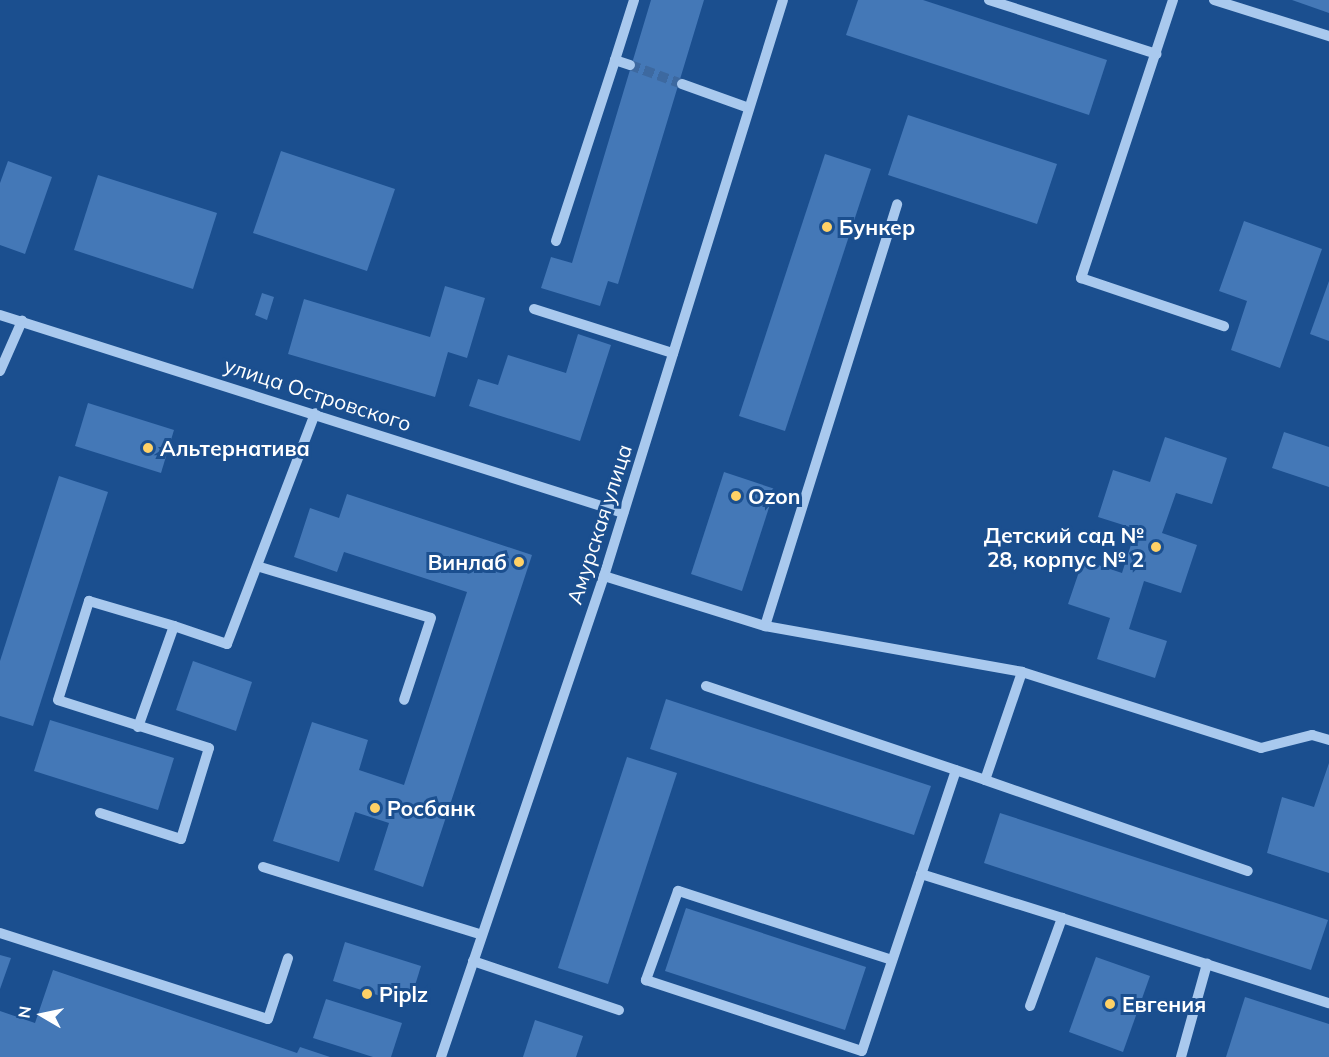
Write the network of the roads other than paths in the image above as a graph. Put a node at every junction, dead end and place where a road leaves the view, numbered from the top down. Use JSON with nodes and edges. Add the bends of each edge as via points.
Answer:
{"nodes":[{"id":1,"x":634,"y":0,"type":"edge"},
{"id":2,"x":783,"y":0,"type":"edge"},
{"id":3,"x":989,"y":0,"type":"edge"},
{"id":4,"x":1173,"y":0,"type":"edge"},
{"id":5,"x":1214,"y":0,"type":"edge"},
{"id":6,"x":1329,"y":36,"type":"edge"},
{"id":7,"x":1156,"y":54,"type":"junction"},
{"id":8,"x":615,"y":60,"type":"junction"},
{"id":9,"x":630,"y":65,"type":"tunnel mouth"},
{"id":10,"x":682,"y":84,"type":"tunnel mouth"},
{"id":11,"x":749,"y":108,"type":"junction"},
{"id":12,"x":897,"y":204,"type":"dead end"},
{"id":13,"x":556,"y":241,"type":"dead end"},
{"id":14,"x":534,"y":309,"type":"dead end"},
{"id":15,"x":0,"y":315,"type":"edge"},
{"id":16,"x":22,"y":321,"type":"junction"},
{"id":17,"x":1224,"y":326,"type":"dead end"},
{"id":18,"x":673,"y":353,"type":"junction"},
{"id":19,"x":0,"y":371,"type":"edge"},
{"id":20,"x":315,"y":413,"type":"junction"},
{"id":21,"x":623,"y":513,"type":"junction"},
{"id":22,"x":260,"y":567,"type":"junction"},
{"id":23,"x":604,"y":576,"type":"junction"},
{"id":24,"x":174,"y":626,"type":"junction"},
{"id":25,"x":765,"y":626,"type":"junction"},
{"id":26,"x":1022,"y":672,"type":"junction"},
{"id":27,"x":706,"y":686,"type":"dead end"},
{"id":28,"x":404,"y":700,"type":"dead end"},
{"id":29,"x":138,"y":727,"type":"junction"},
{"id":30,"x":1329,"y":740,"type":"edge"},
{"id":31,"x":956,"y":770,"type":"junction"},
{"id":32,"x":985,"y":780,"type":"junction"},
{"id":33,"x":100,"y":813,"type":"dead end"},
{"id":34,"x":263,"y":867,"type":"dead end"},
{"id":35,"x":1248,"y":871,"type":"dead end"},
{"id":36,"x":921,"y":874,"type":"junction"},
{"id":37,"x":1062,"y":918,"type":"junction"},
{"id":38,"x":0,"y":933,"type":"edge"},
{"id":39,"x":482,"y":935,"type":"junction"},
{"id":40,"x":288,"y":958,"type":"dead end"},
{"id":41,"x":892,"y":960,"type":"junction"},
{"id":42,"x":473,"y":961,"type":"junction"},
{"id":43,"x":1207,"y":964,"type":"junction"},
{"id":44,"x":1329,"y":1003,"type":"edge"},
{"id":45,"x":1030,"y":1006,"type":"dead end"},
{"id":46,"x":619,"y":1010,"type":"dead end"},
{"id":47,"x":441,"y":1057,"type":"edge"},
{"id":48,"x":1181,"y":1057,"type":"edge"}],
"edges":[{"from":1,"to":8,"type":"street"},
{"from":2,"to":11,"type":"street","name":"Амурская улица"},
{"from":3,"to":7,"type":"street"},
{"from":4,"to":7,"type":"street"},
{"from":5,"to":6,"type":"street"},
{"from":7,"to":17,"type":"street","via":[[1081,278]]},
{"from":8,"to":9,"type":"street"},
{"from":8,"to":13,"type":"street"},
{"from":10,"to":11,"type":"street"},
{"from":11,"to":18,"type":"street","name":"Амурская улица"},
{"from":12,"to":25,"type":"street"},
{"from":14,"to":18,"type":"street"},
{"from":15,"to":16,"type":"street","name":"улица Островского"},
{"from":16,"to":19,"type":"street"},
{"from":16,"to":20,"type":"street","name":"улица Островского"},
{"from":18,"to":21,"type":"street","name":"Амурская улица"},
{"from":20,"to":21,"type":"street","name":"улица Островского"},
{"from":20,"to":22,"type":"street"},
{"from":21,"to":23,"type":"street","name":"Амурская улица"},
{"from":22,"to":24,"type":"street","via":[[227,644]]},
{"from":22,"to":28,"type":"street","via":[[431,618]]},
{"from":23,"to":25,"type":"street"},
{"from":23,"to":39,"type":"street","name":"Амурская улица"},
{"from":24,"to":29,"type":"street"},
{"from":24,"to":29,"type":"street","via":[[89,601],[58,700]]},
{"from":25,"to":26,"type":"street"},
{"from":26,"to":30,"type":"street","via":[[1262,748],[1312,735]]},
{"from":26,"to":32,"type":"street"},
{"from":27,"to":31,"type":"street"},
{"from":29,"to":33,"type":"street","via":[[209,748],[181,839]]},
{"from":31,"to":32,"type":"street"},
{"from":31,"to":36,"type":"street"},
{"from":32,"to":35,"type":"street"},
{"from":34,"to":39,"type":"street"},
{"from":36,"to":37,"type":"street"},
{"from":36,"to":41,"type":"street"},
{"from":37,"to":43,"type":"street"},
{"from":37,"to":45,"type":"street"},
{"from":38,"to":40,"type":"street","via":[[268,1019]]},
{"from":39,"to":42,"type":"street","name":"Амурская улица"},
{"from":41,"to":41,"type":"street","via":[[862,1050],[646,980],[678,891]]},
{"from":42,"to":46,"type":"street"},
{"from":42,"to":47,"type":"street","name":"Амурская улица"},
{"from":43,"to":44,"type":"street"},
{"from":43,"to":48,"type":"street"}]}
